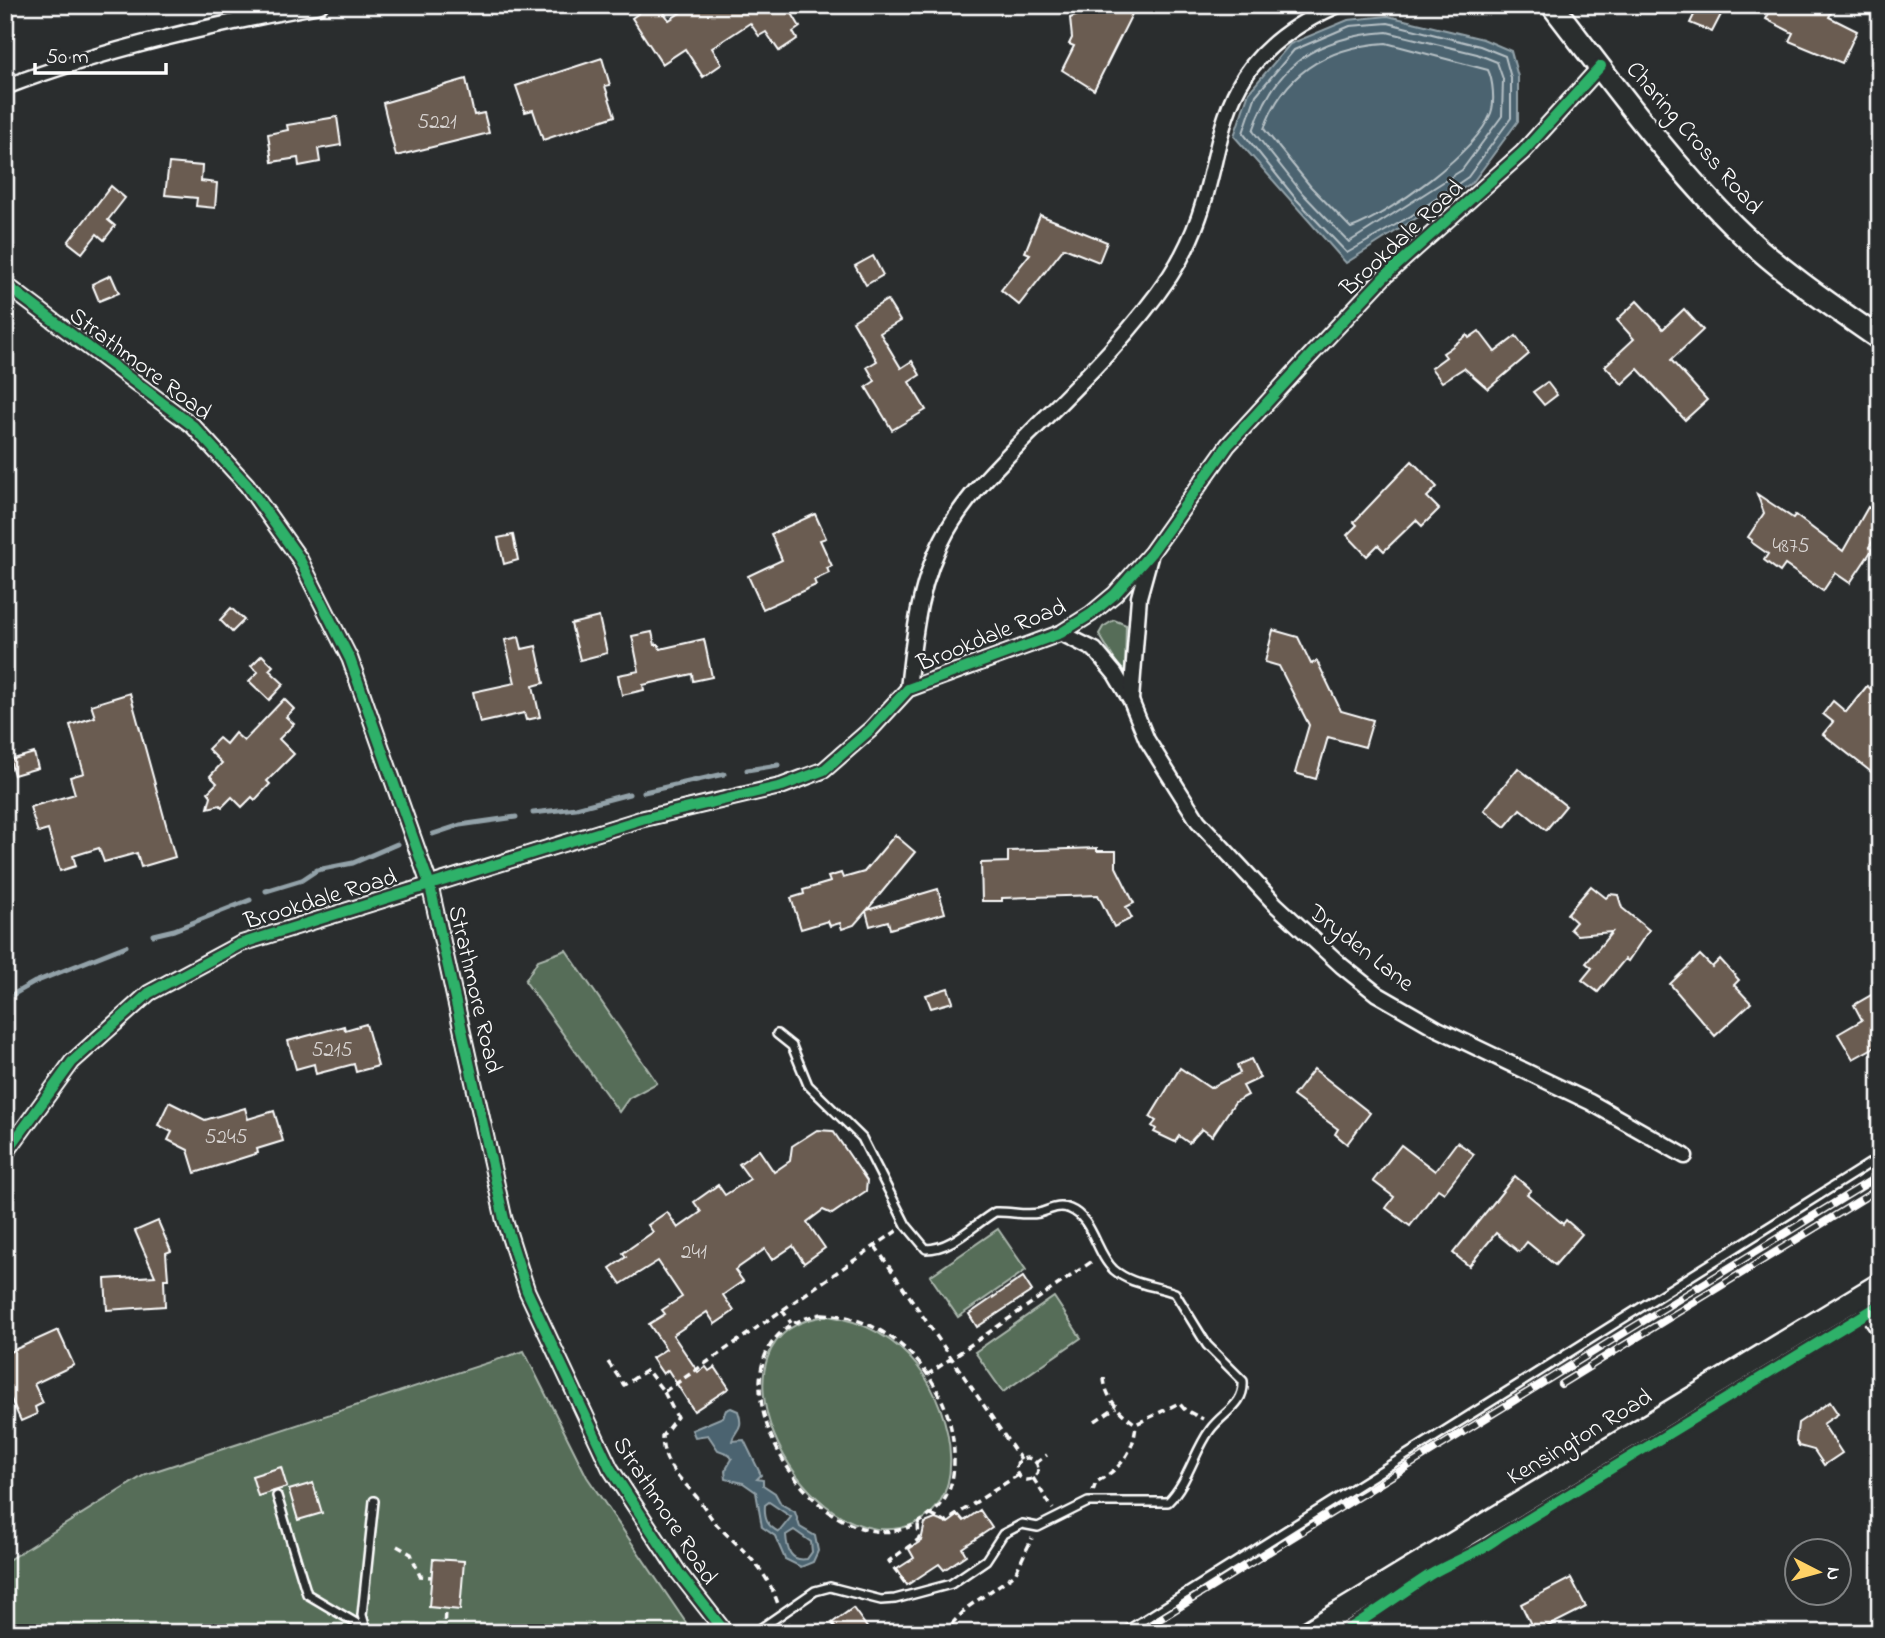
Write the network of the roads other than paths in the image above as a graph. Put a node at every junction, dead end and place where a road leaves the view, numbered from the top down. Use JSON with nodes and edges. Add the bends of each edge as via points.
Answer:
{"nodes":[{"id":1,"x":320,"y":5,"type":"edge"},
{"id":2,"x":1338,"y":5,"type":"edge"},
{"id":3,"x":1552,"y":5,"type":"edge"},
{"id":4,"x":1601,"y":66,"type":"junction"},
{"id":5,"x":5,"y":87,"type":"edge"},
{"id":6,"x":5,"y":284,"type":"edge"},
{"id":7,"x":1880,"y":339,"type":"edge"},
{"id":8,"x":1151,"y":553,"type":"junction"},
{"id":9,"x":1061,"y":633,"type":"junction"},
{"id":10,"x":908,"y":689,"type":"junction"},
{"id":11,"x":1131,"y":701,"type":"junction"},
{"id":12,"x":430,"y":886,"type":"junction"},
{"id":13,"x":777,"y":1034,"type":"dead end"},
{"id":14,"x":5,"y":1154,"type":"edge"},
{"id":15,"x":1685,"y":1156,"type":"dead end"},
{"id":16,"x":1880,"y":1157,"type":"edge"},
{"id":17,"x":1880,"y":1284,"type":"edge"},
{"id":18,"x":1857,"y":1298,"type":"junction"},
{"id":19,"x":1880,"y":1331,"type":"edge"},
{"id":20,"x":277,"y":1496,"type":"dead end"},
{"id":21,"x":374,"y":1501,"type":"dead end"},
{"id":22,"x":370,"y":1631,"type":"edge"},
{"id":23,"x":726,"y":1633,"type":"edge"},
{"id":24,"x":754,"y":1633,"type":"edge"},
{"id":25,"x":1123,"y":1633,"type":"edge"},
{"id":26,"x":1307,"y":1633,"type":"edge"}],
"edges":[{"from":1,"to":5,"type":"street","via":[[158,37]]},
{"from":2,"to":10,"type":"street","name":"Brookdale Road","via":[[1276,40],[1250,66],[1220,132],[1193,232],[1168,279],[1128,330],[987,476],[948,530],[919,606]]},
{"from":3,"to":4,"type":"street","name":"Charing Cross Road"},
{"from":4,"to":7,"type":"street","name":"Charing Cross Road","via":[[1733,224],[1766,255]]},
{"from":4,"to":8,"type":"street","name":"Brookdale Road","via":[[1523,152],[1384,277],[1309,356],[1228,445]]},
{"from":6,"to":12,"type":"street","name":"Strathmore Road","via":[[193,426],[276,524],[319,593],[350,659]]},
{"from":8,"to":9,"type":"street","name":"Brookdale Road","via":[[1115,594]]},
{"from":8,"to":11,"type":"street","name":"Dryden Lane","via":[[1139,597]]},
{"from":9,"to":10,"type":"street","name":"Brookdale Road"},
{"from":9,"to":11,"type":"street","name":"Dryden Lane","via":[[1095,650]]},
{"from":10,"to":12,"type":"street","name":"Brookdale Road","via":[[824,770],[782,786],[642,819]]},
{"from":11,"to":15,"type":"street","name":"Dryden Lane","via":[[1147,740],[1198,821],[1284,913],[1342,966],[1377,994],[1438,1029],[1590,1102]]},
{"from":12,"to":14,"type":"street","name":"Brookdale Road","via":[[240,944],[149,993],[72,1062]]},
{"from":12,"to":23,"type":"street","name":"Strathmore Road","via":[[504,1219],[527,1291],[610,1468]]},
{"from":13,"to":24,"type":"lane","via":[[792,1046],[808,1085],[862,1138],[906,1225],[926,1249],[938,1249],[995,1212],[1026,1215],[1067,1207],[1078,1213],[1114,1270],[1175,1293],[1202,1338],[1243,1381],[1244,1392],[1214,1426],[1168,1502],[1088,1502],[1038,1527],[1022,1524],[1003,1534],[986,1560],[951,1584],[881,1600],[831,1587],[815,1591]]},
{"from":16,"to":25,"type":"lane"},
{"from":17,"to":18,"type":"street","name":"Kensington Road"},
{"from":18,"to":19,"type":"street"},
{"from":18,"to":26,"type":"street","name":"Kensington Road"},
{"from":20,"to":22,"type":"lane","via":[[307,1594]]},
{"from":21,"to":22,"type":"lane","via":[[362,1615]]}]}
